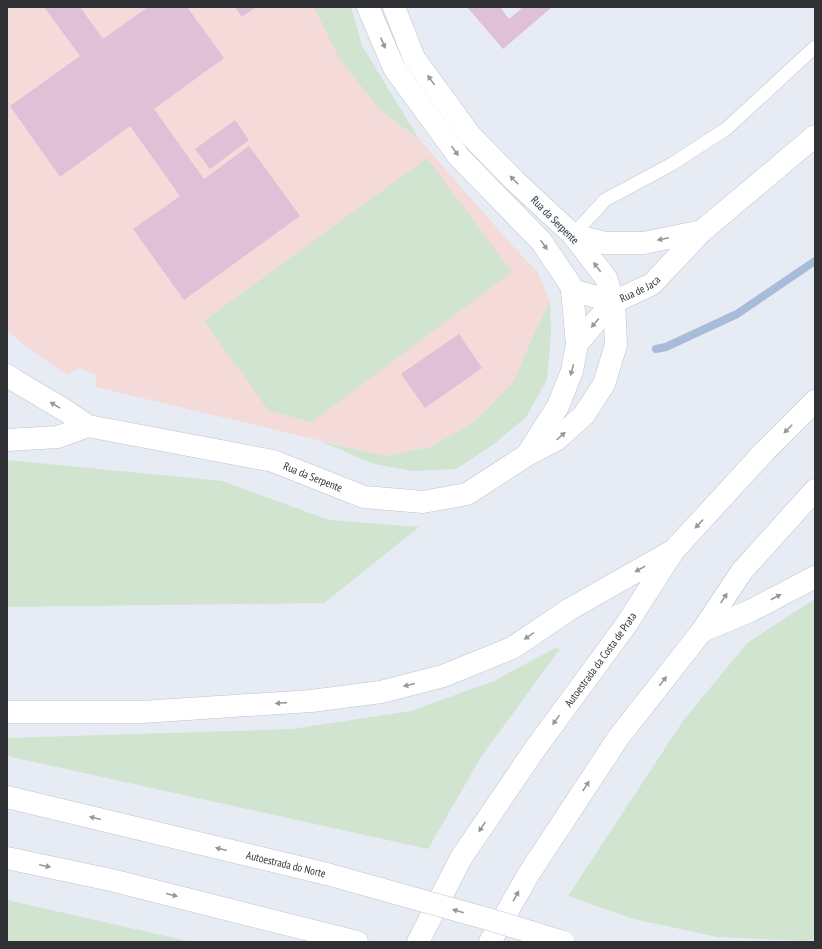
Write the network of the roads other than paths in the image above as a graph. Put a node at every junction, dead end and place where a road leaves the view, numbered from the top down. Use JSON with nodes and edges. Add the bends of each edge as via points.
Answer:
{"nodes":[{"id":1,"x":368,"y":7,"type":"edge"},
{"id":2,"x":394,"y":7,"type":"edge"},
{"id":3,"x":815,"y":47,"type":"edge"},
{"id":4,"x":815,"y":136,"type":"edge"},
{"id":5,"x":702,"y":231,"type":"junction"},
{"id":6,"x":573,"y":235,"type":"junction"},
{"id":7,"x":572,"y":290,"type":"junction"},
{"id":8,"x":614,"y":302,"type":"junction"},
{"id":9,"x":577,"y":344,"type":"junction"},
{"id":10,"x":7,"y":375,"type":"edge"},
{"id":11,"x":815,"y":401,"type":"edge"},
{"id":12,"x":88,"y":426,"type":"junction"},
{"id":13,"x":7,"y":440,"type":"edge"},
{"id":14,"x":527,"y":455,"type":"junction"},
{"id":15,"x":815,"y":490,"type":"edge"},
{"id":16,"x":674,"y":550,"type":"junction"},
{"id":17,"x":815,"y":577,"type":"edge"},
{"id":18,"x":702,"y":631,"type":"junction"},
{"id":19,"x":7,"y":712,"type":"edge"},
{"id":20,"x":7,"y":797,"type":"edge"},
{"id":21,"x":7,"y":858,"type":"edge"},
{"id":22,"x":357,"y":942,"type":"edge"},
{"id":23,"x":418,"y":942,"type":"edge"},
{"id":24,"x":490,"y":942,"type":"edge"},
{"id":25,"x":563,"y":942,"type":"edge"}],
"edges":[{"from":1,"to":7,"type":"main road","name":"Rua da Serpente","one_way":true,"via":[[398,74],[459,157],[541,241]]},
{"from":6,"to":2,"type":"main road","name":"Rua da Serpente","one_way":true,"via":[[470,135],[414,58]]},
{"from":3,"to":6,"type":"lane","via":[[726,129],[672,164],[605,200]]},
{"from":4,"to":5,"type":"main road","name":"Rua de Jaca"},
{"from":5,"to":6,"type":"main road","name":"Rua de Jaca","one_way":true,"via":[[644,243],[605,243]]},
{"from":5,"to":8,"type":"main road","name":"Rua de Jaca","via":[[652,284]]},
{"from":8,"to":6,"type":"main road","name":"Rua da Serpente","one_way":true,"via":[[606,278]]},
{"from":7,"to":8,"type":"main road"},
{"from":7,"to":9,"type":"main road","name":"Rua da Serpente"},
{"from":8,"to":9,"type":"main road","name":"Rua de Jaca","one_way":true},
{"from":14,"to":8,"type":"main road","name":"Rua da Serpente","one_way":true,"via":[[556,440],[584,415],[604,384],[616,345]]},
{"from":9,"to":14,"type":"main road","name":"Rua da Serpente","one_way":true,"via":[[572,371],[558,406]]},
{"from":12,"to":10,"type":"main road","name":"Rua da Serpente","one_way":true},
{"from":11,"to":16,"type":"main road","name":"Autoestrada da Costa de Prata","one_way":true},
{"from":12,"to":13,"type":"main road","via":[[58,438]]},
{"from":12,"to":14,"type":"main road","name":"Rua da Serpente","via":[[273,461],[364,497],[423,502],[467,494]]},
{"from":18,"to":15,"type":"main road","one_way":true,"via":[[742,571]]},
{"from":16,"to":19,"type":"main road","one_way":true,"via":[[570,609],[512,648],[443,676],[381,692],[311,701],[142,712]]},
{"from":16,"to":23,"type":"main road","name":"Autoestrada da Costa de Prata","one_way":true,"via":[[626,625],[535,749],[461,858]]},
{"from":18,"to":17,"type":"main road","one_way":true,"via":[[750,611]]},
{"from":24,"to":18,"type":"main road","one_way":true,"via":[[528,875],[618,738]]},
{"from":25,"to":20,"type":"main road","name":"Autoestrada do Norte","one_way":true,"bridge":true,"via":[[327,874]]},
{"from":21,"to":22,"type":"main road","one_way":true,"via":[[111,880]]}]}
